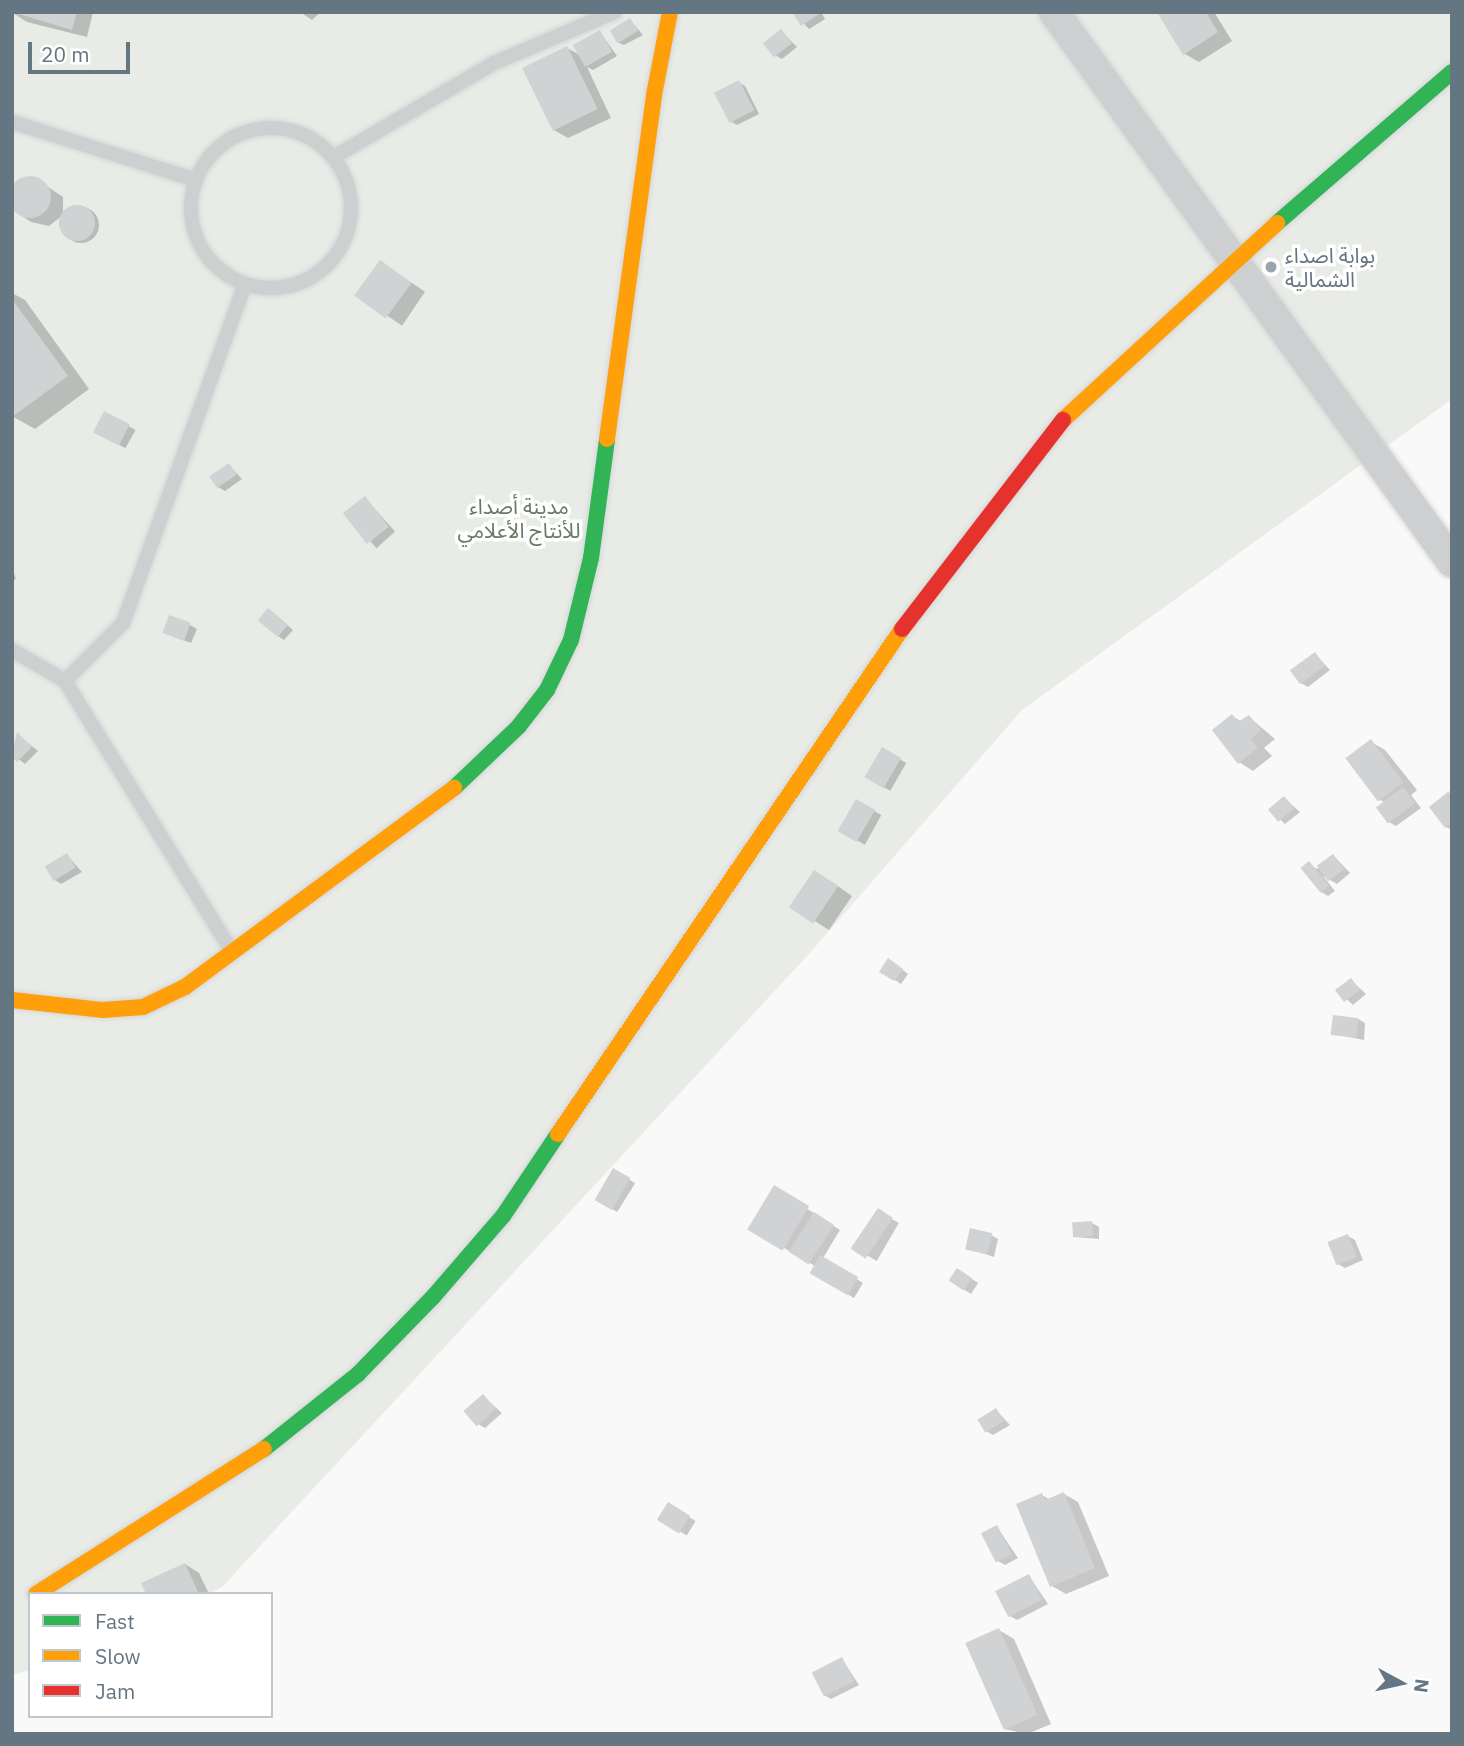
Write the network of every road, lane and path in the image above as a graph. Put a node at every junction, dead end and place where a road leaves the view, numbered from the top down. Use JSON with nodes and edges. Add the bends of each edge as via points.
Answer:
{"nodes":[{"id":1,"x":615,"y":12,"type":"edge"},
{"id":2,"x":670,"y":12,"type":"edge"},
{"id":3,"x":1054,"y":12,"type":"edge"},
{"id":4,"x":1452,"y":72,"type":"edge"},
{"id":5,"x":12,"y":122,"type":"edge"},
{"id":6,"x":334,"y":157,"type":"junction"},
{"id":7,"x":196,"y":180,"type":"junction"},
{"id":8,"x":1238,"y":261,"type":"junction"},
{"id":9,"x":245,"y":285,"type":"junction"},
{"id":10,"x":1452,"y":562,"type":"edge"},
{"id":11,"x":12,"y":650,"type":"edge"},
{"id":12,"x":65,"y":681,"type":"junction"},
{"id":13,"x":231,"y":950,"type":"junction"},
{"id":14,"x":12,"y":1000,"type":"edge"},
{"id":15,"x":38,"y":1592,"type":"edge"}],
"edges":[{"from":1,"to":6,"type":"lane","via":[[494,63]]},
{"from":2,"to":13,"type":"main road","via":[[654,95],[591,558],[571,640],[547,690],[519,726],[443,798]]},
{"from":3,"to":8,"type":"street"},
{"from":4,"to":8,"type":"main road","via":[[1354,153]]},
{"from":5,"to":7,"type":"lane"},
{"from":6,"to":7,"type":"lane","via":[[312,138],[286,128],[258,128],[231,137],[210,155]]},
{"from":6,"to":9,"type":"lane","via":[[346,179],[352,205],[349,230],[338,254],[320,273],[296,285],[271,289]]},
{"from":7,"to":9,"type":"lane","via":[[190,205],[194,231],[205,254],[222,273]]},
{"from":8,"to":10,"type":"street"},
{"from":8,"to":15,"type":"main road","via":[[1057,428],[879,658],[503,1216],[433,1297],[359,1374],[257,1455]]},
{"from":9,"to":12,"type":"lane","via":[[123,623]]},
{"from":11,"to":12,"type":"lane"},
{"from":12,"to":13,"type":"lane"},
{"from":13,"to":14,"type":"main road","via":[[185,987],[143,1007],[103,1010]]}]}
